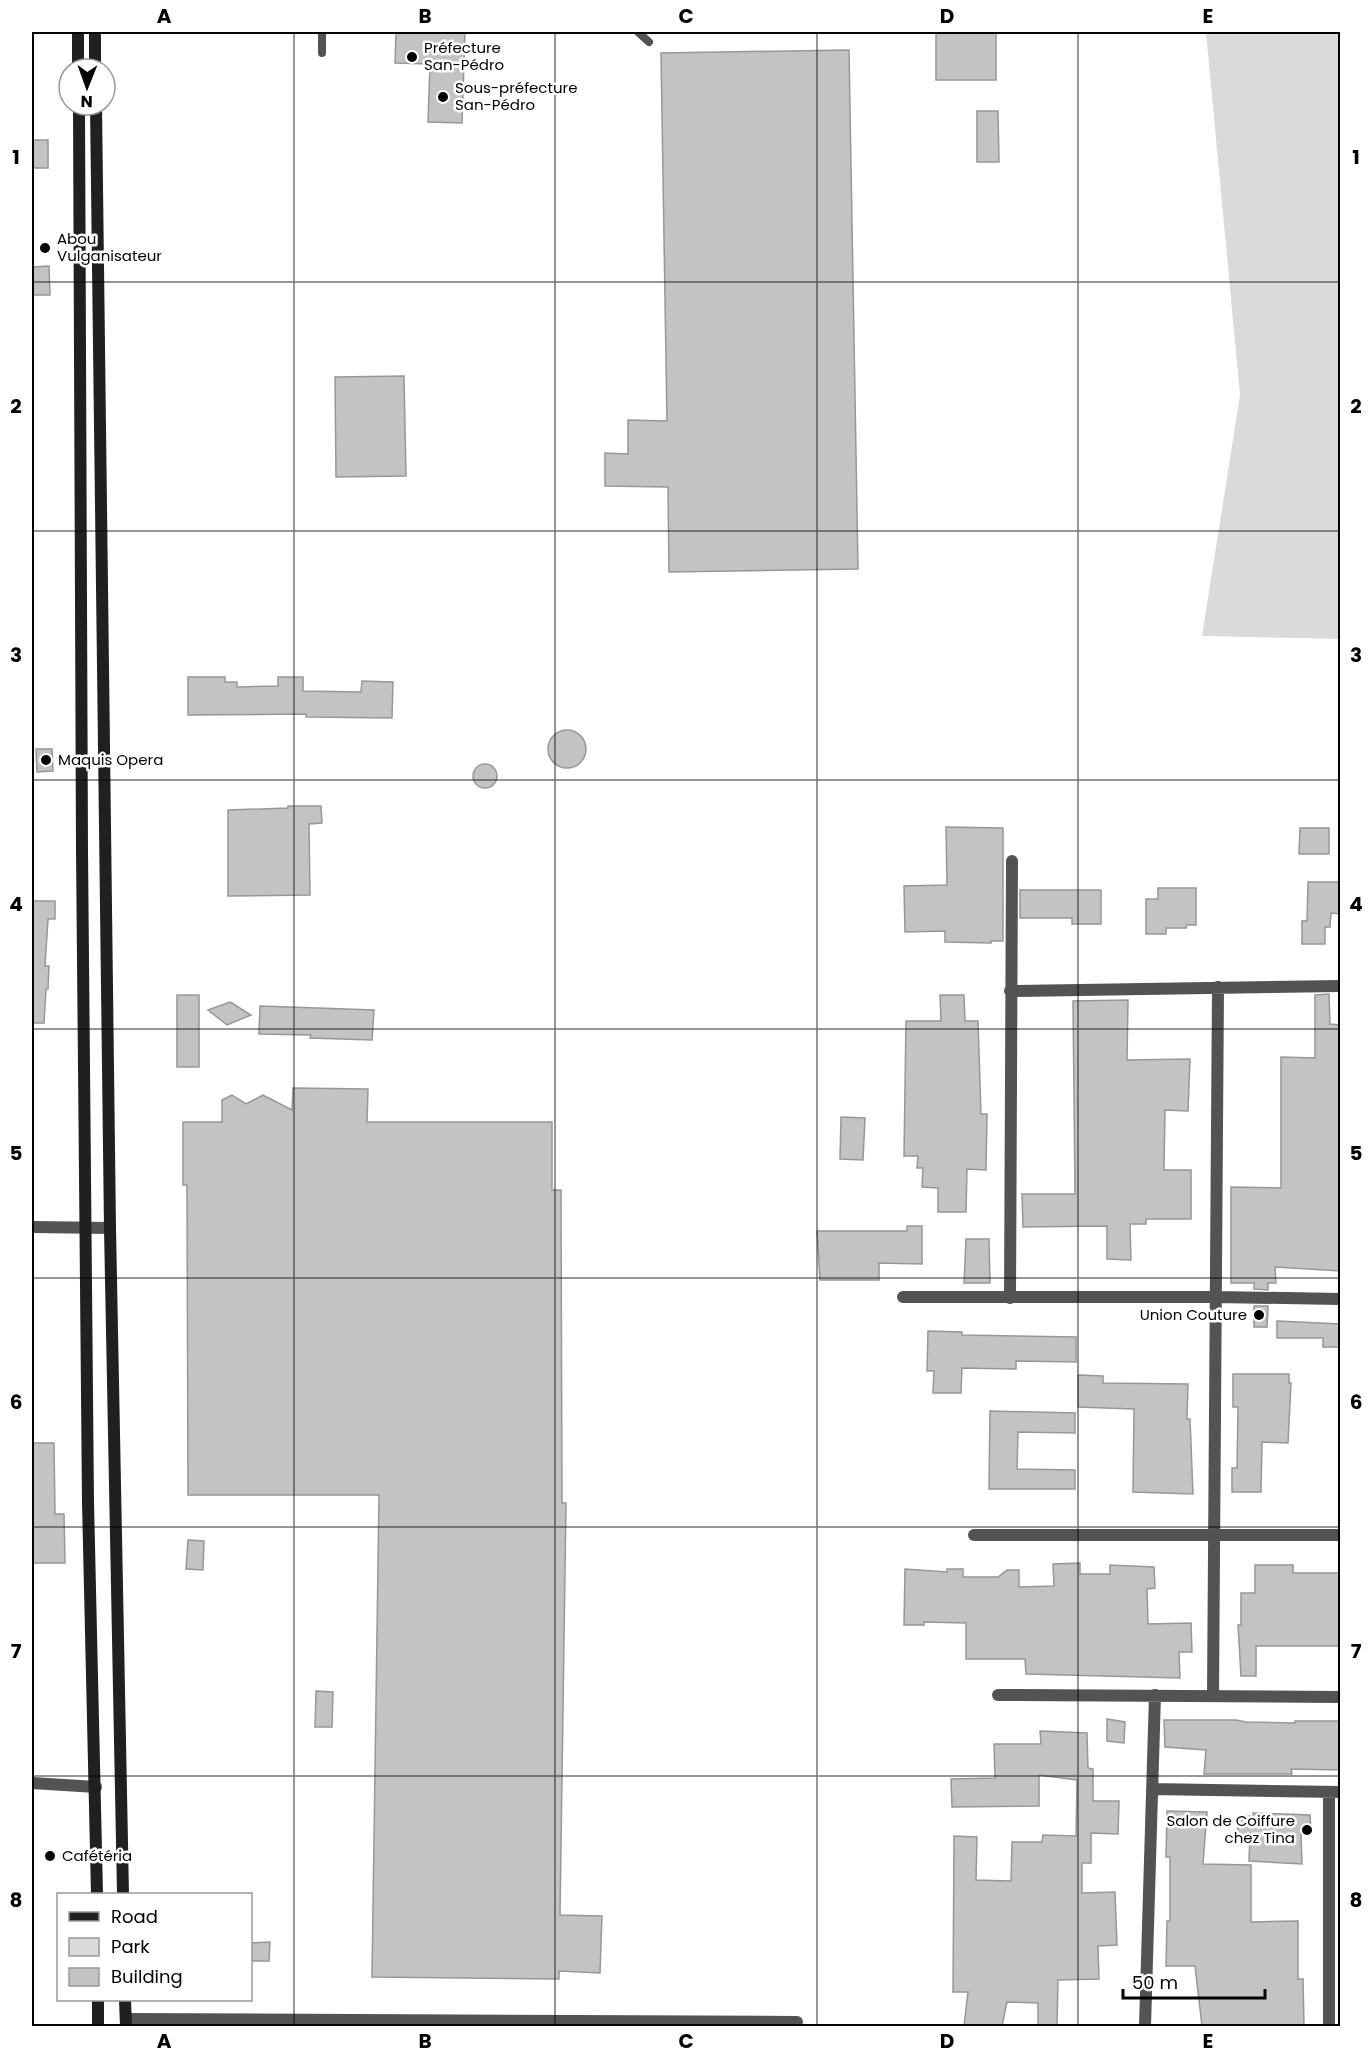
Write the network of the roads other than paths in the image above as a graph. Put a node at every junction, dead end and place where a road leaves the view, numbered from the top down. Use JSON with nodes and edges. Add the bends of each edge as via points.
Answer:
{"nodes":[{"id":1,"x":78,"y":32,"type":"edge"},
{"id":2,"x":95,"y":32,"type":"edge"},
{"id":3,"x":322,"y":32,"type":"edge"},
{"id":4,"x":638,"y":32,"type":"edge"},
{"id":5,"x":649,"y":42,"type":"dead end"},
{"id":6,"x":322,"y":53,"type":"dead end"},
{"id":7,"x":78,"y":57,"type":"edge"},
{"id":8,"x":95,"y":57,"type":"edge"},
{"id":9,"x":79,"y":117,"type":"edge"},
{"id":10,"x":96,"y":117,"type":"edge"},
{"id":11,"x":1012,"y":861,"type":"dead end"},
{"id":12,"x":1218,"y":987,"type":"junction"},
{"id":13,"x":1341,"y":987,"type":"edge"},
{"id":14,"x":1010,"y":991,"type":"junction"},
{"id":15,"x":87,"y":1226,"type":"junction"},
{"id":16,"x":32,"y":1227,"type":"edge"},
{"id":17,"x":110,"y":1228,"type":"junction"},
{"id":18,"x":903,"y":1297,"type":"dead end"},
{"id":19,"x":1217,"y":1297,"type":"junction"},
{"id":20,"x":1010,"y":1298,"type":"junction"},
{"id":21,"x":1341,"y":1299,"type":"edge"},
{"id":22,"x":974,"y":1535,"type":"dead end"},
{"id":23,"x":1215,"y":1535,"type":"junction"},
{"id":24,"x":1341,"y":1535,"type":"edge"},
{"id":25,"x":998,"y":1695,"type":"dead end"},
{"id":26,"x":1155,"y":1695,"type":"junction"},
{"id":27,"x":1213,"y":1696,"type":"junction"},
{"id":28,"x":1341,"y":1697,"type":"edge"},
{"id":29,"x":32,"y":1783,"type":"edge"},
{"id":30,"x":96,"y":1787,"type":"junction"},
{"id":31,"x":1152,"y":1790,"type":"junction"},
{"id":32,"x":1335,"y":1792,"type":"edge"},
{"id":33,"x":97,"y":1893,"type":"edge"},
{"id":34,"x":123,"y":1893,"type":"edge"},
{"id":35,"x":98,"y":2001,"type":"edge"},
{"id":36,"x":125,"y":2001,"type":"edge"},
{"id":37,"x":797,"y":2022,"type":"dead end"},
{"id":38,"x":126,"y":2023,"type":"edge"},
{"id":39,"x":98,"y":2026,"type":"edge"},
{"id":40,"x":1145,"y":2026,"type":"edge"},
{"id":41,"x":1329,"y":2026,"type":"edge"}],
"edges":[{"from":1,"to":7,"type":"main road"},
{"from":2,"to":8,"type":"main road"},
{"from":3,"to":6,"type":"lane"},
{"from":4,"to":5,"type":"lane"},
{"from":9,"to":15,"type":"main road"},
{"from":10,"to":17,"type":"main road"},
{"from":11,"to":14,"type":"street"},
{"from":12,"to":13,"type":"street"},
{"from":12,"to":14,"type":"street"},
{"from":12,"to":19,"type":"street"},
{"from":14,"to":20,"type":"street"},
{"from":15,"to":16,"type":"street"},
{"from":15,"to":17,"type":"street"},
{"from":15,"to":30,"type":"main road","via":[[88,1502]]},
{"from":17,"to":34,"type":"main road"},
{"from":18,"to":20,"type":"street"},
{"from":19,"to":20,"type":"street"},
{"from":19,"to":21,"type":"street"},
{"from":19,"to":23,"type":"street"},
{"from":22,"to":23,"type":"street"},
{"from":23,"to":24,"type":"street"},
{"from":23,"to":27,"type":"street"},
{"from":25,"to":26,"type":"street"},
{"from":26,"to":27,"type":"street"},
{"from":26,"to":31,"type":"street"},
{"from":27,"to":28,"type":"street"},
{"from":29,"to":30,"type":"street"},
{"from":30,"to":33,"type":"main road"},
{"from":31,"to":32,"type":"street"},
{"from":31,"to":40,"type":"street"},
{"from":32,"to":41,"type":"street"},
{"from":35,"to":39,"type":"main road"},
{"from":36,"to":38,"type":"main road"},
{"from":37,"to":38,"type":"street"}]}
